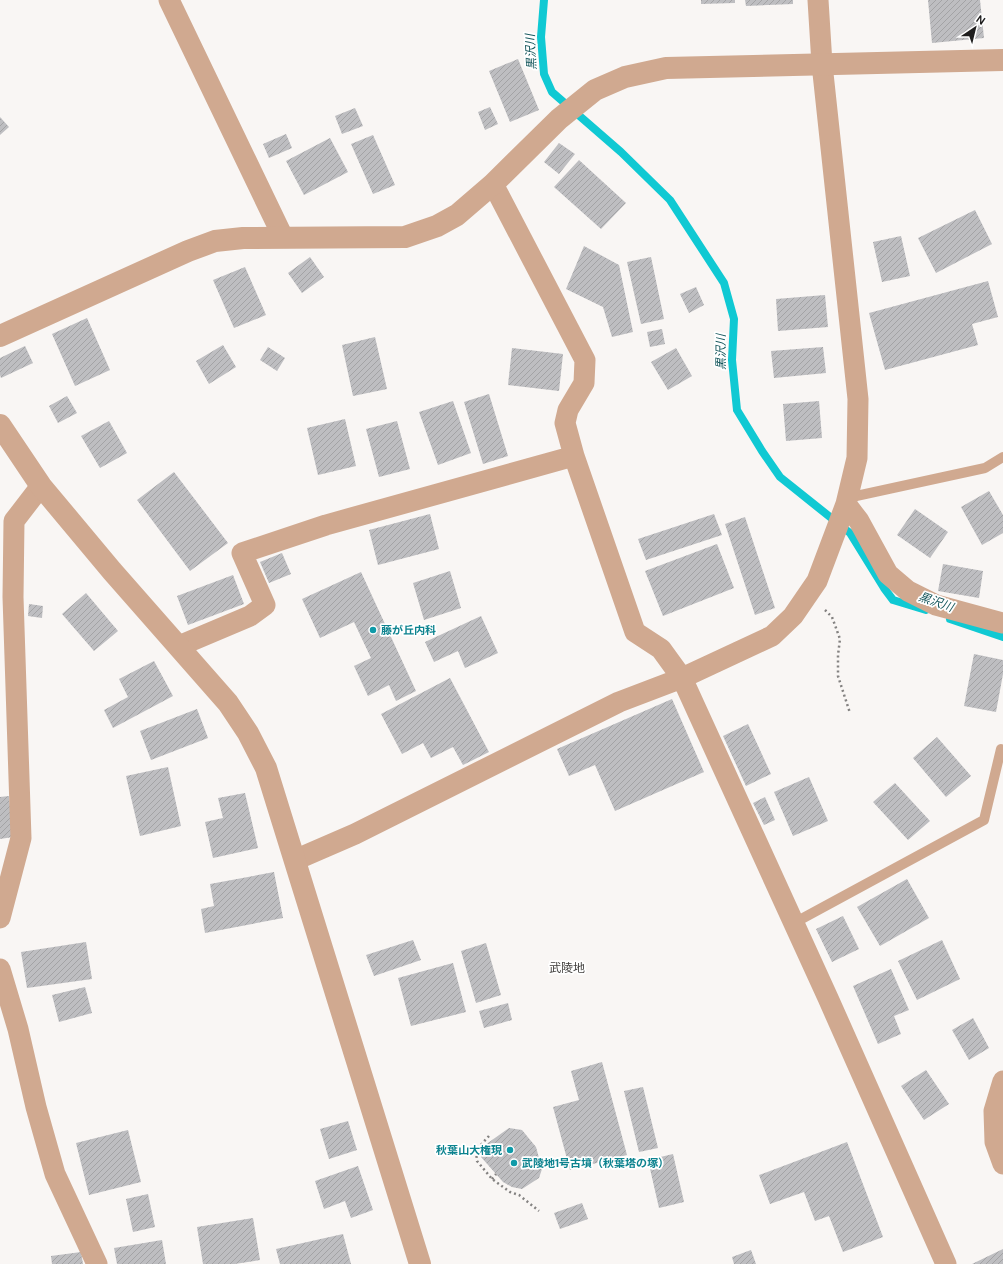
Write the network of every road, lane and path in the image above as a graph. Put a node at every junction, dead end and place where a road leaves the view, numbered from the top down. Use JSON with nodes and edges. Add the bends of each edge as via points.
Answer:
{"nodes":[{"id":1,"x":169,"y":0,"type":"edge"},
{"id":2,"x":818,"y":0,"type":"edge"},
{"id":3,"x":1003,"y":60,"type":"edge"},
{"id":4,"x":822,"y":64,"type":"junction"},
{"id":5,"x":493,"y":184,"type":"junction"},
{"id":6,"x":283,"y":237,"type":"junction"},
{"id":7,"x":0,"y":336,"type":"edge"},
{"id":8,"x":0,"y":425,"type":"edge"},
{"id":9,"x":574,"y":456,"type":"junction"},
{"id":10,"x":1003,"y":457,"type":"edge"},
{"id":11,"x":41,"y":486,"type":"junction"},
{"id":12,"x":847,"y":501,"type":"junction"},
{"id":13,"x":810,"y":590,"type":"junction"},
{"id":14,"x":1003,"y":623,"type":"edge"},
{"id":15,"x":179,"y":646,"type":"junction"},
{"id":16,"x":682,"y":678,"type":"junction"},
{"id":17,"x":850,"y":713,"type":"dead end"},
{"id":18,"x":1001,"y":749,"type":"dead end"},
{"id":19,"x":295,"y":860,"type":"junction"},
{"id":20,"x":0,"y":918,"type":"edge"},
{"id":21,"x":794,"y":923,"type":"junction"},
{"id":22,"x":0,"y":969,"type":"edge"},
{"id":23,"x":1003,"y":1081,"type":"edge"},
{"id":24,"x":489,"y":1136,"type":"dead end"},
{"id":25,"x":1003,"y":1164,"type":"edge"},
{"id":26,"x":496,"y":1174,"type":"dead end"},
{"id":27,"x":492,"y":1178,"type":"junction"},
{"id":28,"x":538,"y":1211,"type":"dead end"},
{"id":29,"x":96,"y":1264,"type":"edge"},
{"id":30,"x":420,"y":1264,"type":"edge"},
{"id":31,"x":946,"y":1264,"type":"edge"}],
"edges":[{"from":1,"to":6,"type":"street"},
{"from":2,"to":4,"type":"street"},
{"from":3,"to":4,"type":"street"},
{"from":4,"to":5,"type":"street","via":[[666,68],[625,77],[595,90],[584,98]]},
{"from":4,"to":12,"type":"street","via":[[858,399],[857,458]]},
{"from":5,"to":6,"type":"street","via":[[457,215],[437,226],[405,237]]},
{"from":5,"to":9,"type":"street","via":[[585,360],[584,383],[568,410],[565,423]]},
{"from":6,"to":7,"type":"street","via":[[215,241]]},
{"from":8,"to":11,"type":"street"},
{"from":9,"to":15,"type":"street","via":[[326,525],[242,553],[265,605],[250,616]]},
{"from":9,"to":16,"type":"street","via":[[635,632],[661,649]]},
{"from":10,"to":12,"type":"lane","via":[[985,468]]},
{"from":11,"to":15,"type":"street"},
{"from":11,"to":20,"type":"street","via":[[14,521],[13,597],[21,838]]},
{"from":12,"to":13,"type":"street","via":[[817,581]]},
{"from":12,"to":14,"type":"street","via":[[888,574],[908,592],[936,605]]},
{"from":13,"to":16,"type":"street","via":[[793,616],[772,636]]},
{"from":13,"to":17,"type":"path","via":[[832,618],[840,639],[838,676]]},
{"from":15,"to":19,"type":"street","via":[[228,703],[248,733],[266,768]]},
{"from":16,"to":19,"type":"street","via":[[619,702],[355,834]]},
{"from":16,"to":21,"type":"street"},
{"from":18,"to":21,"type":"lane","via":[[984,820]]},
{"from":19,"to":30,"type":"street"},
{"from":21,"to":31,"type":"street"},
{"from":22,"to":29,"type":"street","via":[[55,1174]]},
{"from":23,"to":25,"type":"street","via":[[994,1111],[995,1142]]},
{"from":24,"to":27,"type":"path","via":[[476,1150],[477,1161]]},
{"from":26,"to":27,"type":"path"},
{"from":27,"to":28,"type":"path","via":[[510,1192],[520,1195]]}]}
